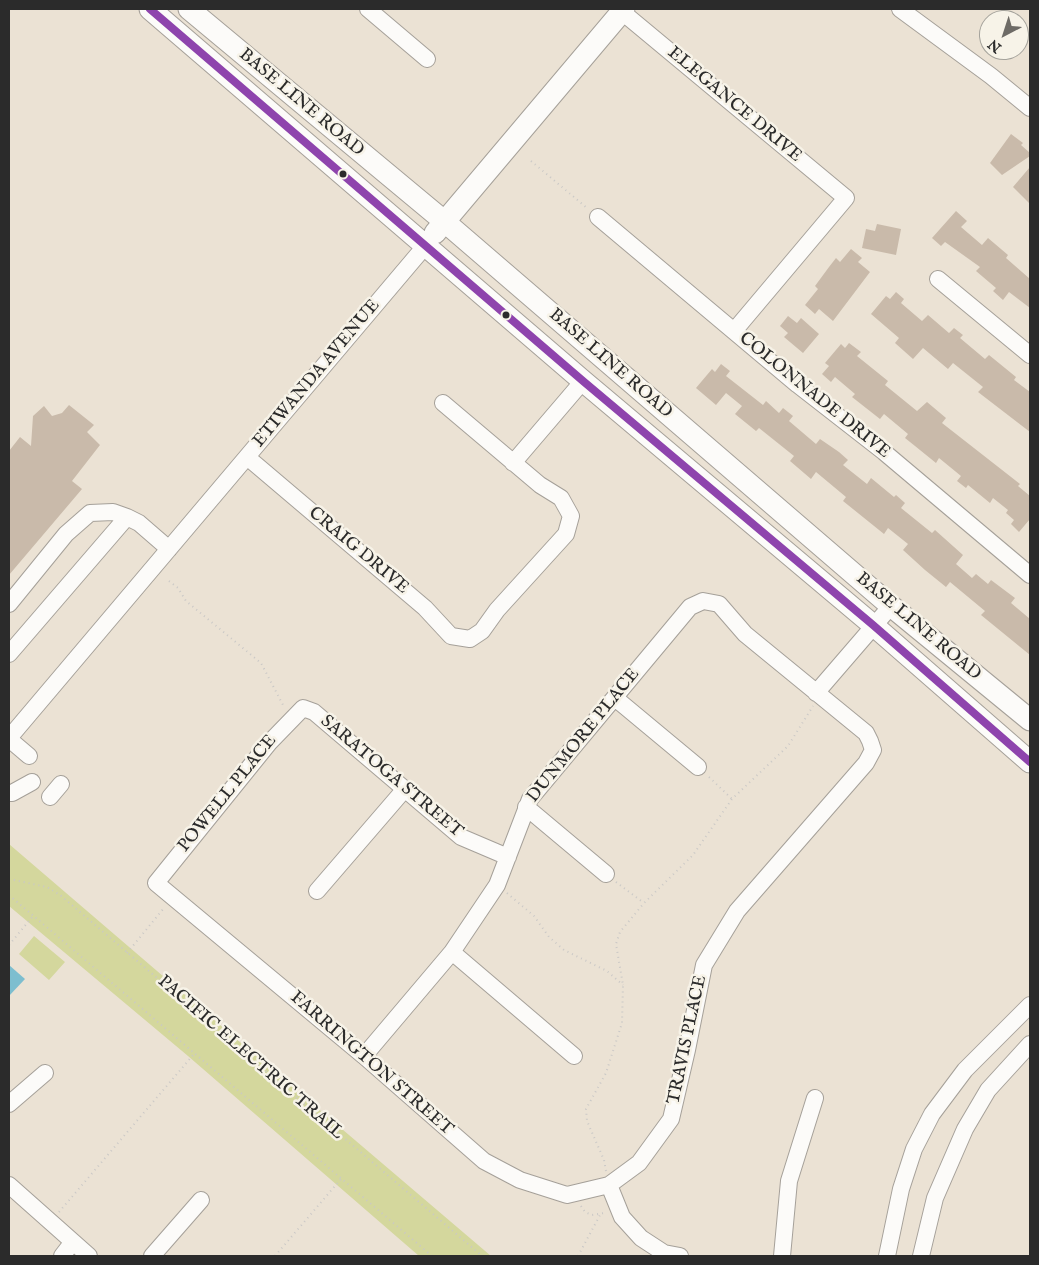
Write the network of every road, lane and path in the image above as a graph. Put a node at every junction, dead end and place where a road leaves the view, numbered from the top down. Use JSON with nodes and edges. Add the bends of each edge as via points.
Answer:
{"nodes":[{"id":1,"x":150,"y":9,"type":"edge"},
{"id":2,"x":189,"y":9,"type":"edge"},
{"id":3,"x":368,"y":9,"type":"edge"},
{"id":4,"x":900,"y":9,"type":"edge"},
{"id":5,"x":622,"y":10,"type":"edge"},
{"id":6,"x":427,"y":60,"type":"dead end"},
{"id":7,"x":1030,"y":108,"type":"edge"},
{"id":8,"x":531,"y":161,"type":"dead end"},
{"id":9,"x":598,"y":217,"type":"joint"},
{"id":10,"x":445,"y":222,"type":"junction"},
{"id":11,"x":426,"y":245,"type":"junction"},
{"id":12,"x":938,"y":278,"type":"dead end"},
{"id":13,"x":734,"y":331,"type":"junction"},
{"id":14,"x":1030,"y":355,"type":"edge"},
{"id":15,"x":583,"y":381,"type":"junction"},
{"id":16,"x":443,"y":402,"type":"dead end"},
{"id":17,"x":247,"y":457,"type":"junction"},
{"id":18,"x":513,"y":463,"type":"junction"},
{"id":19,"x":127,"y":517,"type":"junction"},
{"id":20,"x":169,"y":550,"type":"junction"},
{"id":21,"x":1030,"y":575,"type":"edge"},
{"id":22,"x":169,"y":581,"type":"dead end"},
{"id":23,"x":9,"y":604,"type":"edge"},
{"id":24,"x":891,"y":606,"type":"junction"},
{"id":25,"x":873,"y":625,"type":"junction"},
{"id":26,"x":9,"y":654,"type":"edge"},
{"id":27,"x":615,"y":698,"type":"junction"},
{"id":28,"x":815,"y":699,"type":"junction"},
{"id":29,"x":283,"y":705,"type":"dead end"},
{"id":30,"x":303,"y":708,"type":"joint"},
{"id":31,"x":1030,"y":720,"type":"edge"},
{"id":32,"x":9,"y":738,"type":"edge"},
{"id":33,"x":29,"y":756,"type":"dead end"},
{"id":34,"x":1030,"y":762,"type":"edge"},
{"id":35,"x":698,"y":767,"type":"joint"},
{"id":36,"x":32,"y":782,"type":"dead end"},
{"id":37,"x":61,"y":784,"type":"dead end"},
{"id":38,"x":404,"y":790,"type":"junction"},
{"id":39,"x":9,"y":793,"type":"edge"},
{"id":40,"x":50,"y":796,"type":"dead end"},
{"id":41,"x":732,"y":800,"type":"junction"},
{"id":42,"x":526,"y":807,"type":"junction"},
{"id":43,"x":508,"y":857,"type":"junction"},
{"id":44,"x":606,"y":874,"type":"joint"},
{"id":45,"x":9,"y":879,"type":"edge"},
{"id":46,"x":156,"y":883,"type":"joint"},
{"id":47,"x":497,"y":885,"type":"junction"},
{"id":48,"x":317,"y":892,"type":"dead end"},
{"id":49,"x":9,"y":895,"type":"edge"},
{"id":50,"x":173,"y":898,"type":"junction"},
{"id":51,"x":644,"y":903,"type":"junction"},
{"id":52,"x":33,"y":916,"type":"junction"},
{"id":53,"x":9,"y":944,"type":"edge"},
{"id":54,"x":127,"y":952,"type":"junction"},
{"id":55,"x":452,"y":952,"type":"junction"},
{"id":56,"x":623,"y":986,"type":"junction"},
{"id":57,"x":1030,"y":1005,"type":"edge"},
{"id":58,"x":1005,"y":1030,"type":"junction"},
{"id":59,"x":1029,"y":1048,"type":"edge"},
{"id":60,"x":194,"y":1053,"type":"junction"},
{"id":61,"x":364,"y":1056,"type":"junction"},
{"id":62,"x":574,"y":1056,"type":"dead end"},
{"id":63,"x":45,"y":1073,"type":"dead end"},
{"id":64,"x":816,"y":1098,"type":"dead end"},
{"id":65,"x":9,"y":1104,"type":"edge"},
{"id":66,"x":341,"y":1178,"type":"junction"},
{"id":67,"x":9,"y":1185,"type":"edge"},
{"id":68,"x":609,"y":1185,"type":"junction"},
{"id":69,"x":201,"y":1200,"type":"dead end"},
{"id":70,"x":579,"y":1204,"type":"dead end"},
{"id":71,"x":608,"y":1212,"type":"dead end"},
{"id":72,"x":600,"y":1215,"type":"junction"},
{"id":73,"x":50,"y":1224,"type":"junction"},
{"id":74,"x":72,"y":1243,"type":"junction"},
{"id":75,"x":663,"y":1255,"type":"edge"},
{"id":76,"x":62,"y":1256,"type":"edge"},
{"id":77,"x":89,"y":1256,"type":"edge"},
{"id":78,"x":152,"y":1256,"type":"edge"},
{"id":79,"x":275,"y":1256,"type":"edge"},
{"id":80,"x":432,"y":1256,"type":"edge"},
{"id":81,"x":482,"y":1256,"type":"edge"},
{"id":82,"x":578,"y":1256,"type":"edge"},
{"id":83,"x":680,"y":1256,"type":"edge"},
{"id":84,"x":782,"y":1256,"type":"edge"},
{"id":85,"x":887,"y":1256,"type":"edge"},
{"id":86,"x":921,"y":1256,"type":"edge"}],
"edges":[{"from":1,"to":11,"type":"main road","name":"BASE LINE ROAD"},
{"from":2,"to":10,"type":"main road","name":"BASE LINE ROAD"},
{"from":3,"to":6,"type":"street"},
{"from":4,"to":7,"type":"street"},
{"from":5,"to":10,"type":"main road","name":"ETIWANDA AVENUE"},
{"from":5,"to":13,"type":"street","name":"ELEGANCE DRIVE","via":[[846,198]]},
{"from":8,"to":9,"type":"path"},
{"from":9,"to":13,"type":"street","name":"COLONNADE DRIVE"},
{"from":10,"to":11,"type":"main road","name":"ETIWANDA AVENUE"},
{"from":10,"to":24,"type":"main road","name":"BASE LINE ROAD"},
{"from":11,"to":15,"type":"main road","name":"BASE LINE ROAD"},
{"from":11,"to":17,"type":"street","name":"ETIWANDA AVENUE"},
{"from":12,"to":14,"type":"street"},
{"from":13,"to":21,"type":"street","name":"COLONNADE DRIVE"},
{"from":15,"to":18,"type":"street"},
{"from":15,"to":25,"type":"main road","name":"BASE LINE ROAD"},
{"from":16,"to":18,"type":"street"},
{"from":17,"to":18,"type":"street","name":"CRAIG DRIVE","via":[[425,608],[451,636],[470,639],[482,631],[566,534],[571,516],[561,498]]},
{"from":17,"to":20,"type":"street","name":"ETIWANDA AVENUE"},
{"from":19,"to":20,"type":"street","via":[[139,523]]},
{"from":19,"to":23,"type":"street","via":[[113,512],[90,513],[66,534]]},
{"from":19,"to":26,"type":"street"},
{"from":20,"to":32,"type":"street","name":"ETIWANDA AVENUE"},
{"from":22,"to":29,"type":"path","via":[[186,601],[261,663]]},
{"from":24,"to":25,"type":"street"},
{"from":24,"to":31,"type":"main road","name":"BASE LINE ROAD"},
{"from":25,"to":28,"type":"street"},
{"from":25,"to":34,"type":"main road","name":"BASE LINE ROAD"},
{"from":27,"to":28,"type":"street","name":"DUNMORE PLACE","via":[[690,607],[703,601],[719,604],[745,634]]},
{"from":27,"to":35,"type":"street"},
{"from":27,"to":42,"type":"street","name":"DUNMORE PLACE"},
{"from":28,"to":41,"type":"path","via":[[788,746]]},
{"from":28,"to":68,"type":"street","name":"TRAVIS PLACE","via":[[866,733],[873,750],[866,763],[737,911],[708,958],[671,1119],[639,1163]]},
{"from":30,"to":38,"type":"street","name":"SARATOGA STREET","via":[[314,712]]},
{"from":30,"to":46,"type":"street","name":"POWELL PLACE","via":[[269,743]]},
{"from":32,"to":33,"type":"street"},
{"from":35,"to":41,"type":"path"},
{"from":36,"to":39,"type":"street"},
{"from":37,"to":40,"type":"street"},
{"from":38,"to":43,"type":"street","name":"SARATOGA STREET","via":[[461,837]]},
{"from":38,"to":48,"type":"street"},
{"from":41,"to":51,"type":"path","via":[[693,854]]},
{"from":42,"to":43,"type":"street","name":"DUNMORE PLACE"},
{"from":42,"to":44,"type":"street"},
{"from":43,"to":47,"type":"street","name":"DUNMORE PLACE"},
{"from":44,"to":51,"type":"path"},
{"from":45,"to":54,"type":"path","name":"PACIFIC ELECTRIC TRAIL","via":[[54,891]]},
{"from":46,"to":50,"type":"street","name":"FARRINGTON STREET"},
{"from":47,"to":55,"type":"street","name":"DUNMORE PLACE"},
{"from":47,"to":56,"type":"path","via":[[534,916],[549,937],[564,950],[607,971]]},
{"from":49,"to":52,"type":"path","name":"PACIFIC ELECTRIC TRAIL"},
{"from":50,"to":54,"type":"path"},
{"from":50,"to":61,"type":"street","name":"FARRINGTON STREET"},
{"from":51,"to":56,"type":"path","via":[[627,922],[616,944]]},
{"from":52,"to":53,"type":"path"},
{"from":52,"to":60,"type":"path","name":"PACIFIC ELECTRIC TRAIL"},
{"from":54,"to":81,"type":"path","name":"PACIFIC ELECTRIC TRAIL"},
{"from":55,"to":61,"type":"street","name":"DUNMORE PLACE"},
{"from":55,"to":62,"type":"street"},
{"from":56,"to":68,"type":"path","via":[[622,1023],[606,1073],[586,1109],[587,1121],[604,1160]]},
{"from":57,"to":58,"type":"street"},
{"from":58,"to":59,"type":"street"},
{"from":58,"to":85,"type":"street","via":[[964,1070],[927,1122],[901,1189]]},
{"from":59,"to":86,"type":"street","via":[[988,1090],[965,1129],[935,1198]]},
{"from":60,"to":66,"type":"path","name":"PACIFIC ELECTRIC TRAIL"},
{"from":60,"to":73,"type":"path"},
{"from":61,"to":68,"type":"street","name":"FARRINGTON STREET","via":[[484,1161],[520,1180],[567,1194]]},
{"from":63,"to":65,"type":"street"},
{"from":64,"to":84,"type":"street","via":[[788,1181]]},
{"from":66,"to":79,"type":"path"},
{"from":66,"to":80,"type":"path","name":"PACIFIC ELECTRIC TRAIL"},
{"from":67,"to":73,"type":"street"},
{"from":68,"to":75,"type":"street","via":[[622,1217]]},
{"from":69,"to":78,"type":"street"},
{"from":70,"to":72,"type":"path","via":[[585,1212]]},
{"from":71,"to":72,"type":"path"},
{"from":72,"to":82,"type":"path"},
{"from":73,"to":74,"type":"street"},
{"from":74,"to":76,"type":"street"},
{"from":74,"to":77,"type":"street"},
{"from":75,"to":83,"type":"street"}]}
